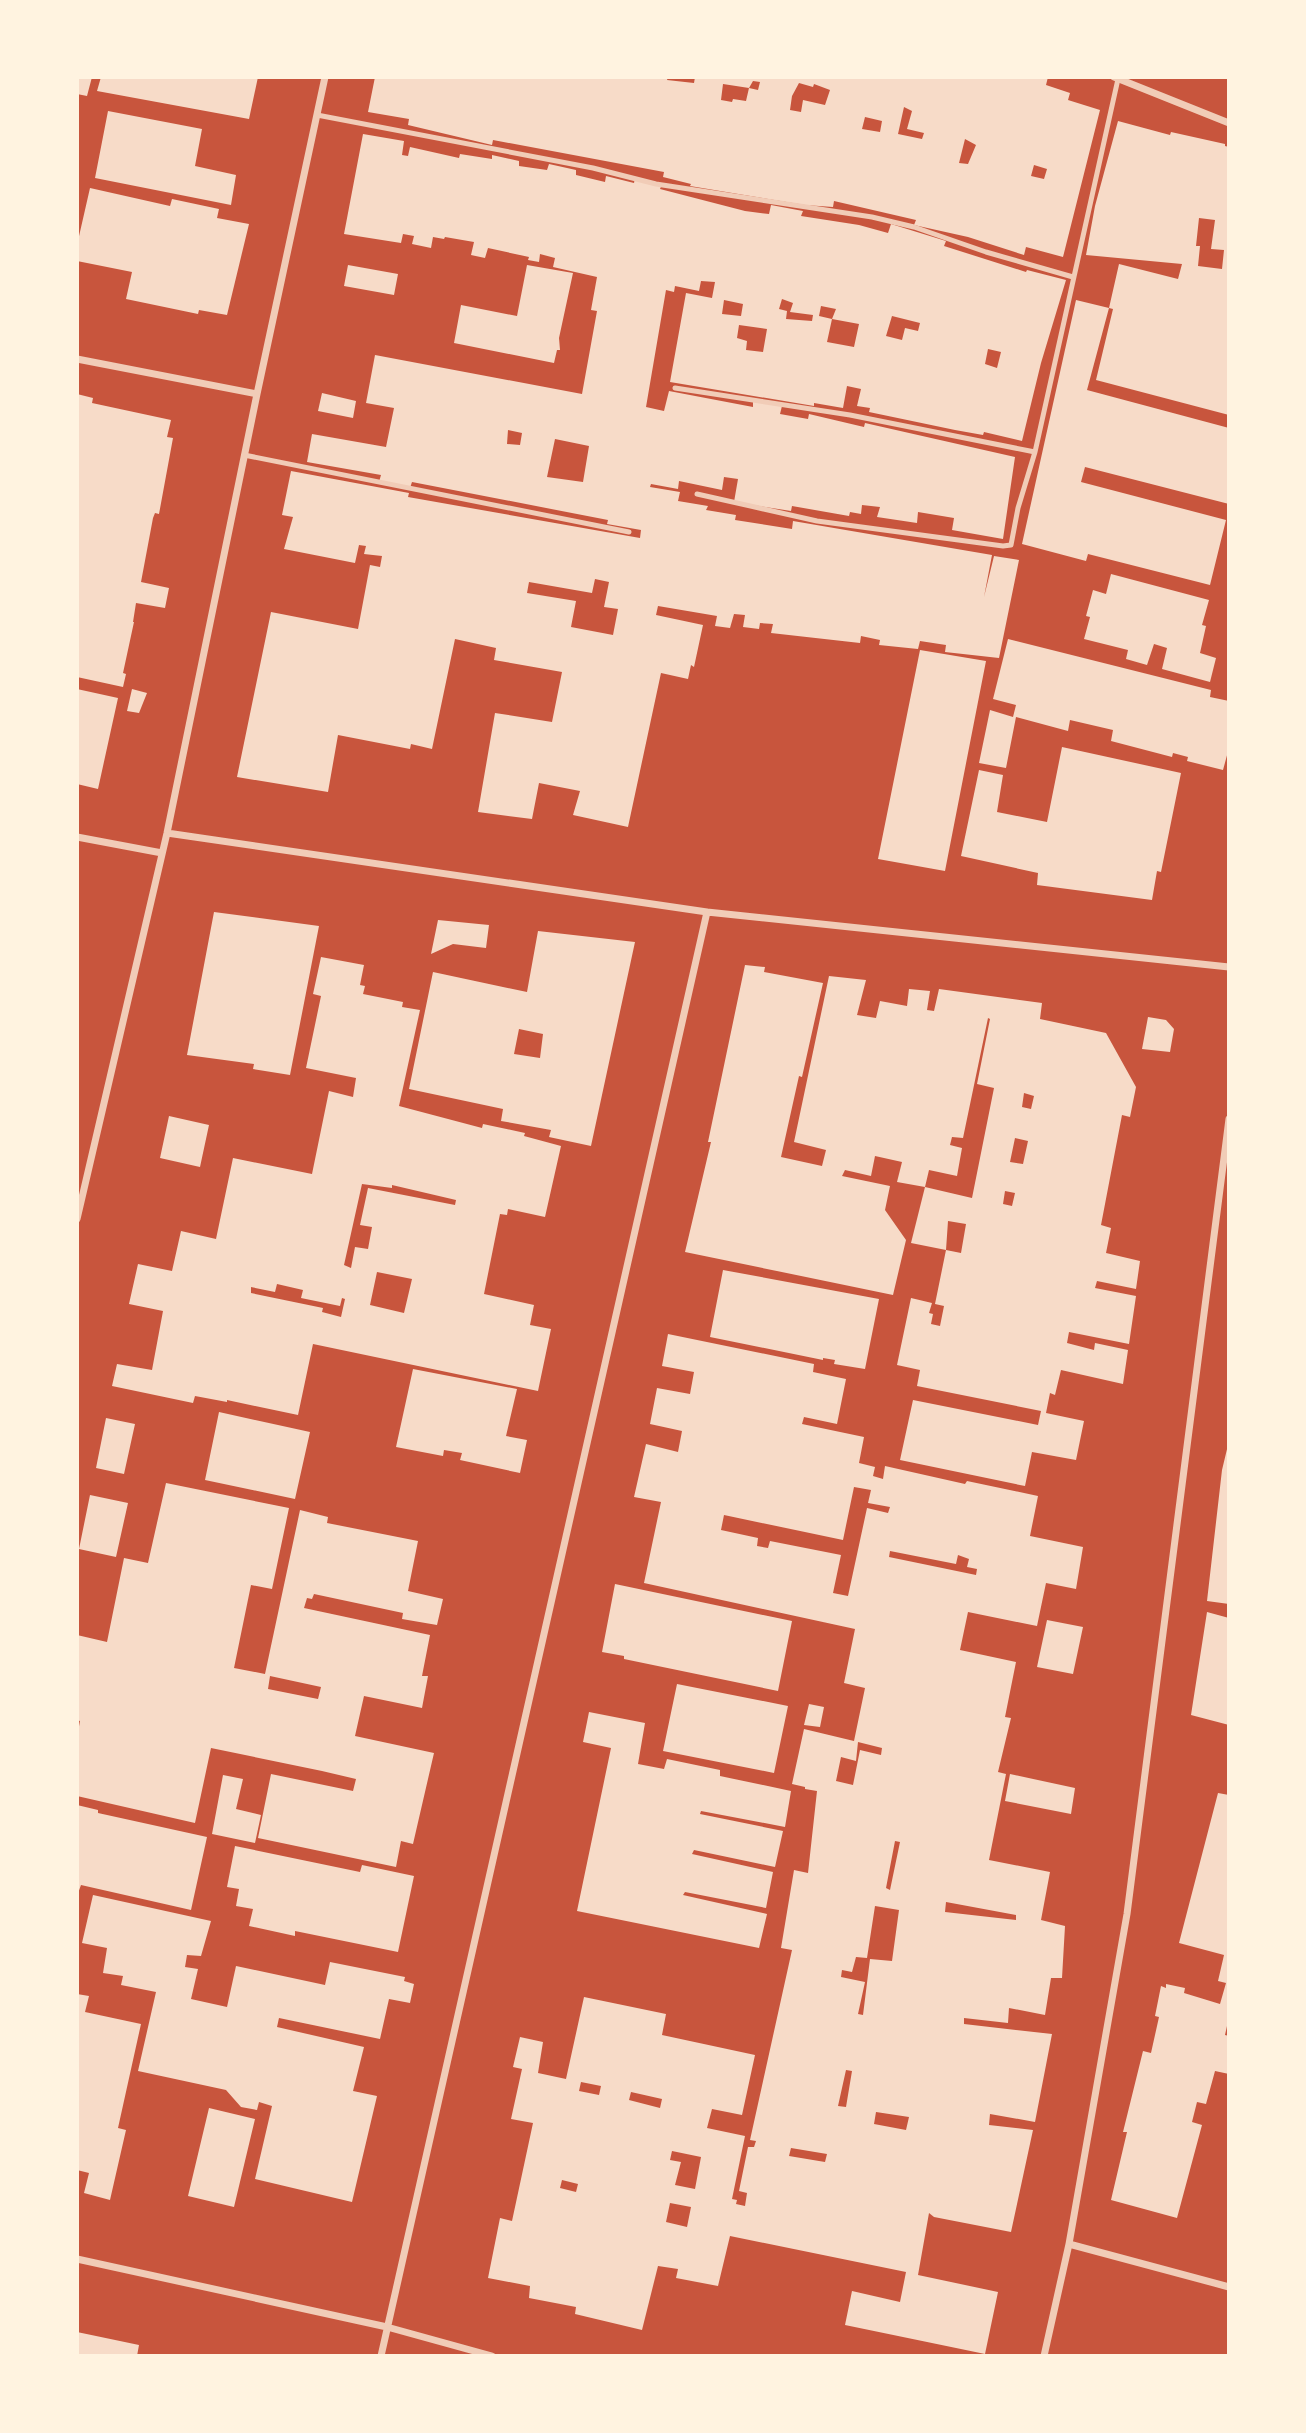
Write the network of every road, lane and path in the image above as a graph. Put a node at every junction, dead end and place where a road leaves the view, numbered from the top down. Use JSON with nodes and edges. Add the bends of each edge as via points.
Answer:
{"nodes":[{"id":1,"x":324,"y":77,"type":"edge"},
{"id":2,"x":1116,"y":78,"type":"edge"},
{"id":3,"x":317,"y":115,"type":"junction"},
{"id":4,"x":1229,"y":123,"type":"edge"},
{"id":5,"x":1073,"y":277,"type":"junction"},
{"id":6,"x":77,"y":359,"type":"edge"},
{"id":7,"x":675,"y":388,"type":"dead end"},
{"id":8,"x":257,"y":394,"type":"junction"},
{"id":9,"x":1035,"y":452,"type":"junction"},
{"id":10,"x":244,"y":455,"type":"junction"},
{"id":11,"x":697,"y":494,"type":"dead end"},
{"id":12,"x":629,"y":531,"type":"dead end"},
{"id":13,"x":167,"y":833,"type":"junction"},
{"id":14,"x":77,"y":837,"type":"edge"},
{"id":15,"x":162,"y":853,"type":"junction"},
{"id":16,"x":707,"y":912,"type":"junction"},
{"id":17,"x":1229,"y":967,"type":"edge"},
{"id":18,"x":1229,"y":1119,"type":"edge"},
{"id":19,"x":77,"y":1219,"type":"edge"},
{"id":20,"x":1069,"y":2244,"type":"junction"},
{"id":21,"x":77,"y":2259,"type":"edge"},
{"id":22,"x":1229,"y":2287,"type":"edge"},
{"id":23,"x":387,"y":2327,"type":"junction"},
{"id":24,"x":380,"y":2356,"type":"edge"},
{"id":25,"x":492,"y":2356,"type":"edge"},
{"id":26,"x":1044,"y":2356,"type":"edge"}],
"edges":[{"from":1,"to":3,"type":"street"},
{"from":2,"to":4,"type":"street"},
{"from":2,"to":5,"type":"lane"},
{"from":3,"to":5,"type":"lane","via":[[656,184],[872,217]]},
{"from":3,"to":8,"type":"street"},
{"from":5,"to":9,"type":"lane"},
{"from":6,"to":8,"type":"street"},
{"from":7,"to":9,"type":"lane","via":[[850,415]]},
{"from":8,"to":10,"type":"street"},
{"from":9,"to":11,"type":"lane","via":[[1011,545],[1003,546],[817,521]]},
{"from":10,"to":12,"type":"lane"},
{"from":10,"to":13,"type":"street"},
{"from":13,"to":15,"type":"street"},
{"from":13,"to":16,"type":"street"},
{"from":14,"to":15,"type":"street"},
{"from":15,"to":19,"type":"street"},
{"from":16,"to":17,"type":"street"},
{"from":16,"to":23,"type":"street"},
{"from":18,"to":20,"type":"street","via":[[1127,1914]]},
{"from":20,"to":22,"type":"street"},
{"from":20,"to":26,"type":"street"},
{"from":21,"to":23,"type":"street"},
{"from":23,"to":24,"type":"street"},
{"from":23,"to":25,"type":"street"}]}
